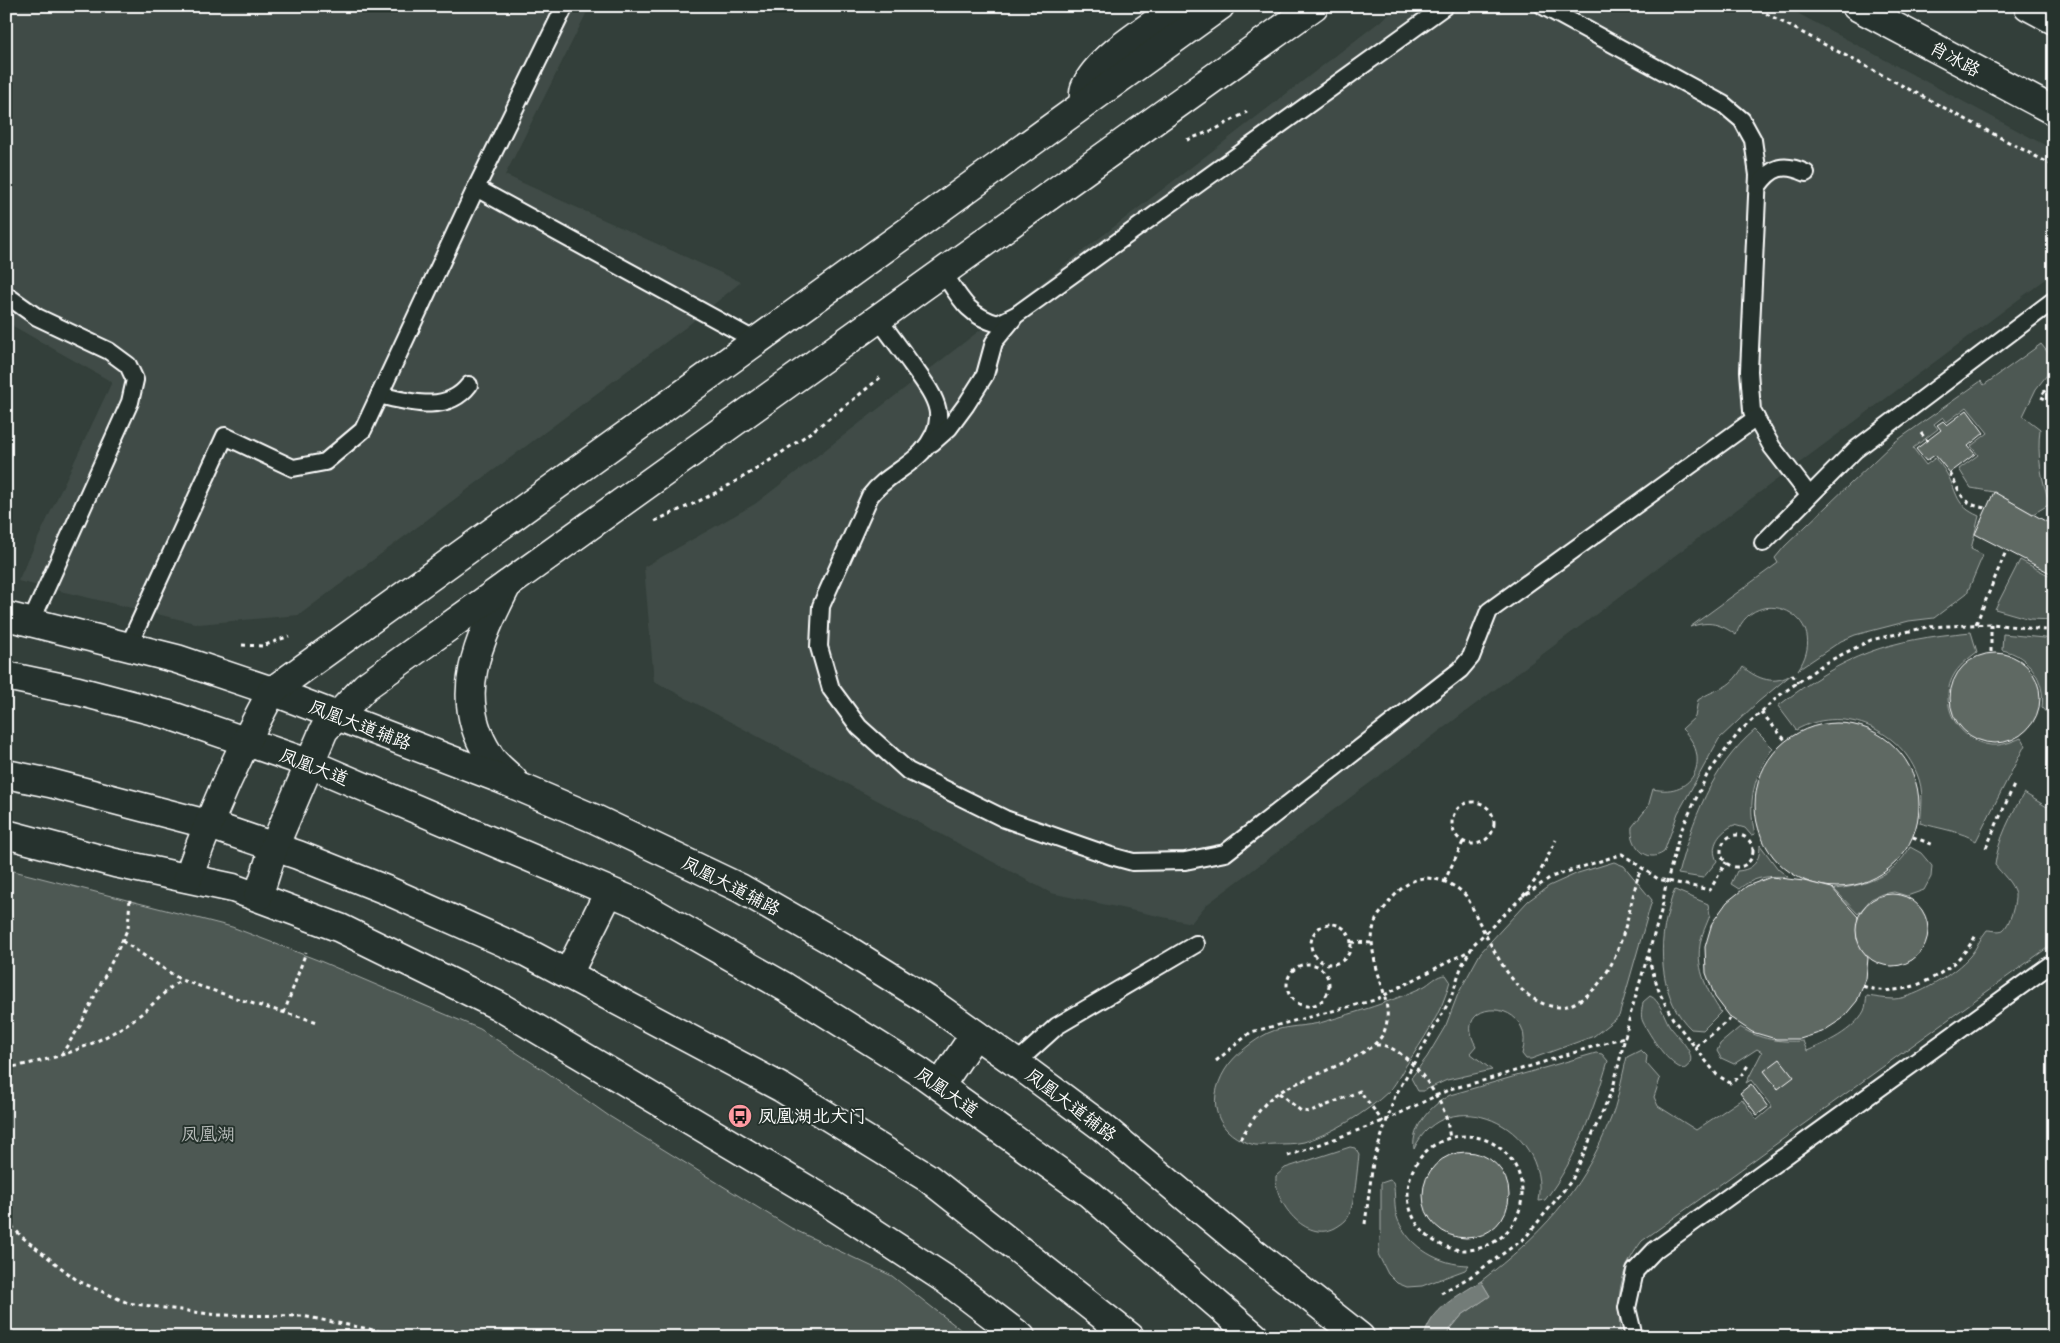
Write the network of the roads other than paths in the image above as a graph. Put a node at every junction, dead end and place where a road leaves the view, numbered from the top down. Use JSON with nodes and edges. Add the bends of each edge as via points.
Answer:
{"nodes":[{"id":1,"x":566,"y":6,"type":"edge"},
{"id":2,"x":1179,"y":6,"type":"edge"},
{"id":3,"x":1220,"y":6,"type":"edge"},
{"id":4,"x":1314,"y":6,"type":"edge"},
{"id":5,"x":1445,"y":6,"type":"edge"},
{"id":6,"x":1543,"y":6,"type":"edge"},
{"id":7,"x":1856,"y":6,"type":"edge"},
{"id":8,"x":2028,"y":6,"type":"edge"},
{"id":9,"x":2054,"y":20,"type":"edge"},
{"id":10,"x":1084,"y":104,"type":"junction"},
{"id":11,"x":2054,"y":111,"type":"edge"},
{"id":12,"x":1806,"y":173,"type":"dead end"},
{"id":13,"x":1758,"y":186,"type":"junction"},
{"id":14,"x":476,"y":188,"type":"junction"},
{"id":15,"x":943,"y":272,"type":"junction"},
{"id":16,"x":6,"y":295,"type":"edge"},
{"id":17,"x":2054,"y":300,"type":"edge"},
{"id":18,"x":1016,"y":315,"type":"junction"},
{"id":19,"x":878,"y":319,"type":"junction"},
{"id":20,"x":756,"y":341,"type":"junction"},
{"id":21,"x":469,"y":385,"type":"dead end"},
{"id":22,"x":379,"y":395,"type":"junction"},
{"id":23,"x":1756,"y":418,"type":"junction"},
{"id":24,"x":921,"y":453,"type":"junction"},
{"id":25,"x":1809,"y":495,"type":"junction"},
{"id":26,"x":1763,"y":543,"type":"dead end"},
{"id":27,"x":508,"y":585,"type":"junction"},
{"id":28,"x":19,"y":619,"type":"edge"},
{"id":29,"x":128,"y":647,"type":"junction"},
{"id":30,"x":6,"y":676,"type":"edge"},
{"id":31,"x":272,"y":691,"type":"junction"},
{"id":32,"x":337,"y":717,"type":"junction"},
{"id":33,"x":244,"y":741,"type":"junction"},
{"id":34,"x":308,"y":763,"type":"junction"},
{"id":35,"x":6,"y":774,"type":"edge"},
{"id":36,"x":521,"y":788,"type":"junction"},
{"id":37,"x":207,"y":824,"type":"junction"},
{"id":38,"x":6,"y":834,"type":"edge"},
{"id":39,"x":274,"y":847,"type":"junction"},
{"id":40,"x":188,"y":878,"type":"junction"},
{"id":41,"x":609,"y":892,"type":"junction"},
{"id":42,"x":258,"y":897,"type":"junction"},
{"id":43,"x":1196,"y":944,"type":"dead end"},
{"id":44,"x":2054,"y":962,"type":"edge"},
{"id":45,"x":568,"y":974,"type":"junction"},
{"id":46,"x":975,"y":1034,"type":"junction"},
{"id":47,"x":1016,"y":1063,"type":"junction"},
{"id":48,"x":940,"y":1086,"type":"junction"},
{"id":49,"x":1021,"y":1337,"type":"edge"},
{"id":50,"x":1130,"y":1337,"type":"edge"},
{"id":51,"x":1255,"y":1337,"type":"edge"},
{"id":52,"x":1360,"y":1337,"type":"edge"},
{"id":53,"x":1634,"y":1337,"type":"edge"}],
"edges":[{"from":1,"to":14,"type":"lane"},
{"from":2,"to":10,"type":"street","via":[[1114,54],[1093,75],[1084,90]]},
{"from":3,"to":10,"type":"street"},
{"from":4,"to":15,"type":"street"},
{"from":5,"to":18,"type":"lane"},
{"from":6,"to":13,"type":"lane","via":[[1723,104],[1742,120],[1753,140]]},
{"from":7,"to":11,"type":"street","name":"肖冰路"},
{"from":8,"to":9,"type":"street"},
{"from":10,"to":20,"type":"street"},
{"from":12,"to":13,"type":"lane","via":[[1792,167],[1777,168],[1764,176]]},
{"from":13,"to":23,"type":"lane","via":[[1749,371],[1752,411]]},
{"from":14,"to":20,"type":"lane"},
{"from":14,"to":22,"type":"lane"},
{"from":15,"to":18,"type":"lane","via":[[966,307],[982,319],[998,324]]},
{"from":15,"to":19,"type":"street"},
{"from":16,"to":28,"type":"lane","via":[[37,316],[109,350],[128,366],[135,380],[130,402]]},
{"from":17,"to":25,"type":"lane","via":[[1855,450]]},
{"from":18,"to":24,"type":"lane","via":[[994,342],[985,375],[966,405],[949,428]]},
{"from":19,"to":24,"type":"lane","via":[[935,397],[939,417],[934,435]]},
{"from":19,"to":27,"type":"street"},
{"from":20,"to":31,"type":"street"},
{"from":21,"to":22,"type":"lane","via":[[461,395],[439,404]]},
{"from":22,"to":29,"type":"lane","via":[[363,430],[325,462],[293,468],[225,436]]},
{"from":23,"to":24,"type":"lane","via":[[1489,611],[1471,657],[1460,670],[1225,853],[1185,861],[1133,862],[1005,819],[908,771],[859,727],[831,689],[820,647],[821,606],[870,496]]},
{"from":23,"to":25,"type":"lane","via":[[1772,447]]},
{"from":25,"to":26,"type":"lane"},
{"from":27,"to":32,"type":"street","via":[[366,686]]},
{"from":27,"to":36,"type":"street","via":[[484,630],[471,674],[471,715],[489,756]]},
{"from":28,"to":29,"type":"street","name":"凤凰大道辅路"},
{"from":29,"to":31,"type":"street","name":"凤凰大道辅路","via":[[177,659]]},
{"from":30,"to":33,"type":"street","name":"凤凰大道","via":[[151,710]]},
{"from":31,"to":32,"type":"street","name":"凤凰大道辅路"},
{"from":31,"to":33,"type":"street"},
{"from":32,"to":34,"type":"street","via":[[324,730]]},
{"from":32,"to":36,"type":"street","name":"凤凰大道辅路"},
{"from":33,"to":34,"type":"street","name":"凤凰大道"},
{"from":33,"to":37,"type":"street"},
{"from":34,"to":39,"type":"street"},
{"from":34,"to":41,"type":"street","name":"凤凰大道"},
{"from":35,"to":37,"type":"street"},
{"from":36,"to":46,"type":"street","name":"凤凰大道辅路","via":[[740,888],[843,947]]},
{"from":37,"to":39,"type":"street"},
{"from":37,"to":40,"type":"street"},
{"from":38,"to":40,"type":"street","via":[[115,863]]},
{"from":39,"to":42,"type":"street"},
{"from":39,"to":45,"type":"street","via":[[386,890]]},
{"from":40,"to":42,"type":"street"},
{"from":41,"to":45,"type":"street"},
{"from":41,"to":48,"type":"street","name":"凤凰大道","via":[[639,904],[785,987]]},
{"from":42,"to":49,"type":"street","via":[[340,928],[497,1005],[818,1196],[945,1279]]},
{"from":43,"to":47,"type":"lane","via":[[1057,1026]]},
{"from":44,"to":53,"type":"lane","via":[[1655,1250],[1635,1271],[1626,1308]]},
{"from":45,"to":50,"type":"street","via":[[782,1088],[928,1178]]},
{"from":46,"to":47,"type":"street","name":"凤凰大道辅路"},
{"from":46,"to":48,"type":"street"},
{"from":47,"to":52,"type":"street","name":"凤凰大道辅路","via":[[1101,1126]]},
{"from":48,"to":51,"type":"street","name":"凤凰大道","via":[[1090,1194]]}]}
